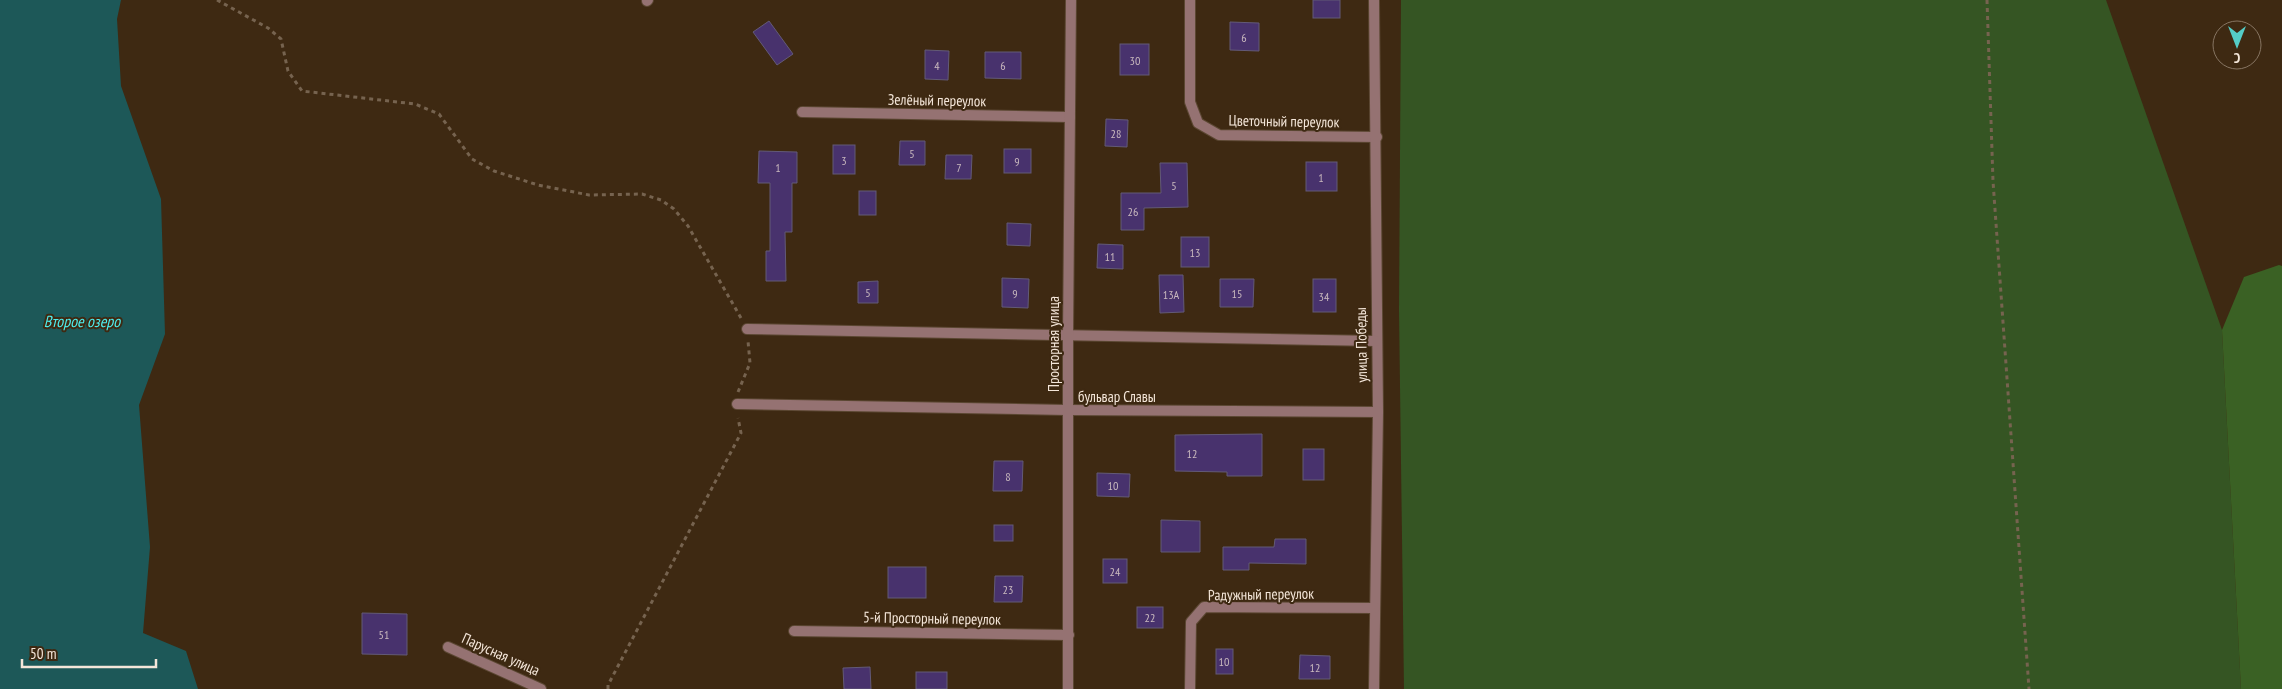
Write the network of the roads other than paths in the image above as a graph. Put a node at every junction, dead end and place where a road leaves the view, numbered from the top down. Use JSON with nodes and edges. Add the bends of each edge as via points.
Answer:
{"nodes":[{"id":1,"x":1071,"y":0,"type":"edge"},
{"id":2,"x":1190,"y":0,"type":"edge"},
{"id":3,"x":1374,"y":0,"type":"edge"},
{"id":4,"x":802,"y":112,"type":"dead end"},
{"id":5,"x":1070,"y":117,"type":"junction"},
{"id":6,"x":1376,"y":137,"type":"junction"},
{"id":7,"x":747,"y":329,"type":"road end"},
{"id":8,"x":1068,"y":336,"type":"junction"},
{"id":9,"x":1376,"y":341,"type":"junction"},
{"id":10,"x":737,"y":404,"type":"road end"},
{"id":11,"x":1067,"y":410,"type":"junction"},
{"id":12,"x":1378,"y":412,"type":"junction"},
{"id":13,"x":1375,"y":608,"type":"junction"},
{"id":14,"x":794,"y":631,"type":"dead end"},
{"id":15,"x":1069,"y":635,"type":"junction"},
{"id":16,"x":448,"y":647,"type":"dead end"},
{"id":17,"x":541,"y":689,"type":"edge"},
{"id":18,"x":1068,"y":689,"type":"edge"},
{"id":19,"x":1190,"y":689,"type":"edge"},
{"id":20,"x":1374,"y":689,"type":"edge"}],
"edges":[{"from":1,"to":5,"type":"street","name":"Просторная улица"},
{"from":2,"to":6,"type":"street","name":"Цветочный переулок","via":[[1190,102],[1198,123],[1219,136]]},
{"from":3,"to":6,"type":"street","name":"улица Победы"},
{"from":4,"to":5,"type":"street","name":"Зелёный переулок"},
{"from":5,"to":8,"type":"street","name":"Просторная улица"},
{"from":6,"to":9,"type":"street","name":"улица Победы"},
{"from":7,"to":8,"type":"street"},
{"from":8,"to":9,"type":"street"},
{"from":8,"to":11,"type":"street","name":"Просторная улица"},
{"from":9,"to":12,"type":"street","name":"улица Победы"},
{"from":10,"to":11,"type":"street","name":"бульвар Славы"},
{"from":11,"to":12,"type":"street","name":"бульвар Славы"},
{"from":11,"to":15,"type":"street","name":"Просторная улица"},
{"from":12,"to":13,"type":"street","name":"улица Победы"},
{"from":13,"to":19,"type":"street","name":"Радужный переулок","via":[[1204,607],[1191,622]]},
{"from":13,"to":20,"type":"street","name":"улица Победы"},
{"from":14,"to":15,"type":"street","name":"5-й Просторный переулок"},
{"from":15,"to":18,"type":"street","name":"Просторная улица"},
{"from":16,"to":17,"type":"street","name":"Парусная улица"}]}
